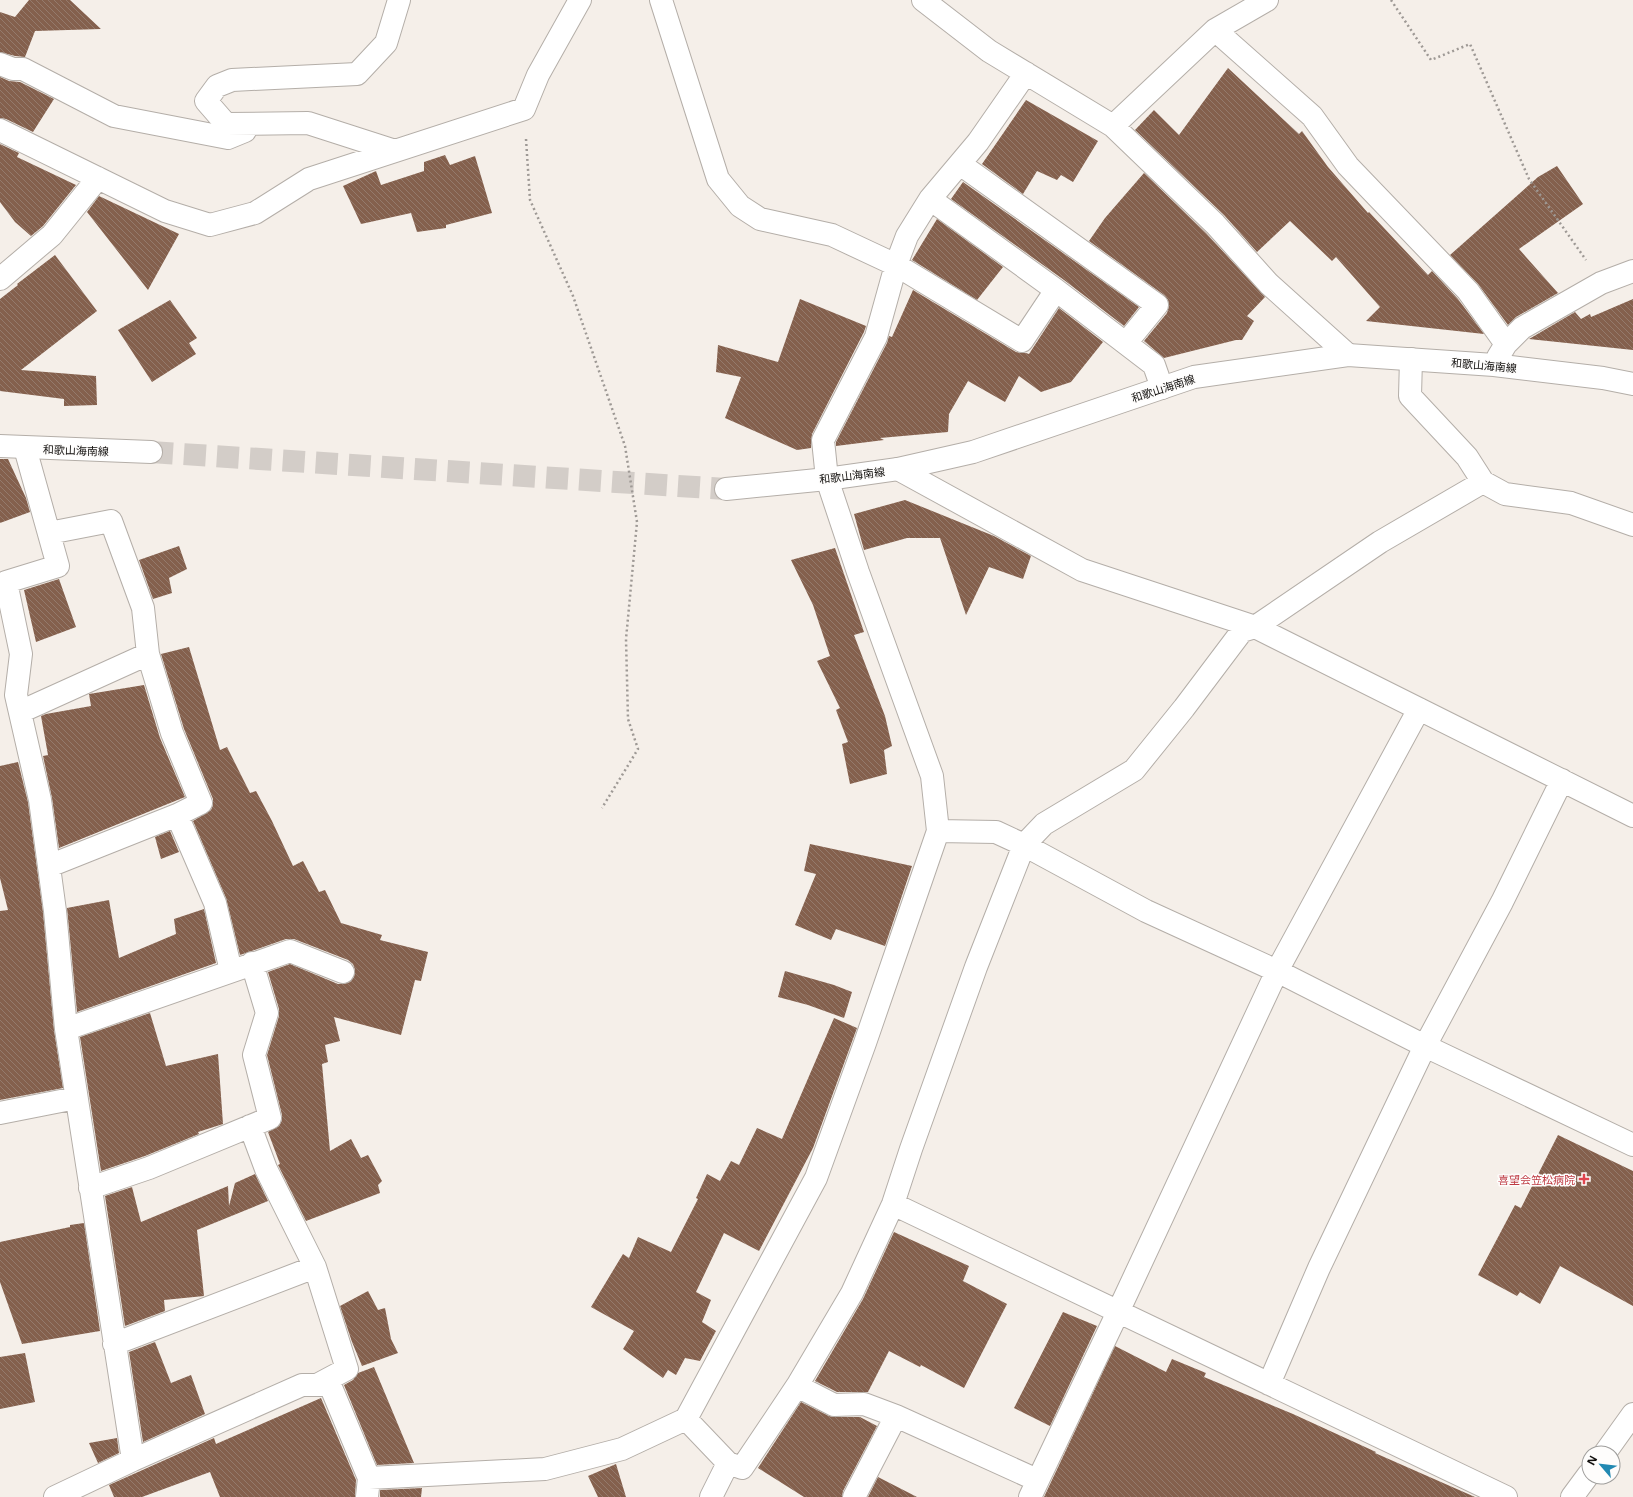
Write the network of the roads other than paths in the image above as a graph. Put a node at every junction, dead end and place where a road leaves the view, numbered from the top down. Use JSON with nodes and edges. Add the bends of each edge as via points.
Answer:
{"nodes":[{"id":1,"x":399,"y":0,"type":"edge"},
{"id":2,"x":580,"y":0,"type":"edge"},
{"id":3,"x":661,"y":0,"type":"edge"},
{"id":4,"x":923,"y":0,"type":"edge"},
{"id":5,"x":1267,"y":0,"type":"edge"},
{"id":6,"x":1215,"y":30,"type":"junction"},
{"id":7,"x":0,"y":64,"type":"edge"},
{"id":8,"x":1026,"y":74,"type":"junction"},
{"id":9,"x":264,"y":124,"type":"junction"},
{"id":10,"x":1113,"y":126,"type":"junction"},
{"id":11,"x":0,"y":130,"type":"edge"},
{"id":12,"x":395,"y":151,"type":"junction"},
{"id":13,"x":960,"y":164,"type":"junction"},
{"id":14,"x":98,"y":178,"type":"junction"},
{"id":15,"x":930,"y":199,"type":"junction"},
{"id":16,"x":896,"y":265,"type":"junction"},
{"id":17,"x":1633,"y":271,"type":"edge"},
{"id":18,"x":0,"y":279,"type":"edge"},
{"id":19,"x":1056,"y":290,"type":"junction"},
{"id":20,"x":1126,"y":343,"type":"junction"},
{"id":21,"x":1506,"y":344,"type":"junction"},
{"id":22,"x":1348,"y":355,"type":"junction"},
{"id":23,"x":1411,"y":359,"type":"junction"},
{"id":24,"x":1494,"y":365,"type":"junction"},
{"id":25,"x":1633,"y":384,"type":"edge"},
{"id":26,"x":1162,"y":388,"type":"junction"},
{"id":27,"x":0,"y":446,"type":"edge"},
{"id":28,"x":25,"y":448,"type":"junction"},
{"id":29,"x":151,"y":452,"type":"tunnel mouth"},
{"id":30,"x":898,"y":469,"type":"junction"},
{"id":31,"x":826,"y":479,"type":"junction"},
{"id":32,"x":1483,"y":482,"type":"junction"},
{"id":33,"x":726,"y":488,"type":"tunnel mouth"},
{"id":34,"x":1633,"y":525,"type":"edge"},
{"id":35,"x":49,"y":533,"type":"junction"},
{"id":36,"x":1255,"y":627,"type":"junction"},
{"id":37,"x":148,"y":654,"type":"junction"},
{"id":38,"x":12,"y":702,"type":"edge"},
{"id":39,"x":1419,"y":709,"type":"junction"},
{"id":40,"x":1562,"y":780,"type":"junction"},
{"id":41,"x":177,"y":815,"type":"junction"},
{"id":42,"x":1632,"y":815,"type":"edge"},
{"id":43,"x":938,"y":831,"type":"junction"},
{"id":44,"x":1024,"y":845,"type":"junction"},
{"id":45,"x":49,"y":866,"type":"junction"},
{"id":46,"x":241,"y":968,"type":"junction"},
{"id":47,"x":1276,"y":971,"type":"junction"},
{"id":48,"x":344,"y":972,"type":"dead end"},
{"id":49,"x":66,"y":1029,"type":"junction"},
{"id":50,"x":1425,"y":1046,"type":"junction"},
{"id":51,"x":76,"y":1098,"type":"junction"},
{"id":52,"x":0,"y":1112,"type":"edge"},
{"id":53,"x":250,"y":1126,"type":"junction"},
{"id":54,"x":1633,"y":1146,"type":"edge"},
{"id":55,"x":90,"y":1188,"type":"junction"},
{"id":56,"x":893,"y":1204,"type":"junction"},
{"id":57,"x":315,"y":1267,"type":"junction"},
{"id":58,"x":1118,"y":1312,"type":"junction"},
{"id":59,"x":114,"y":1344,"type":"junction"},
{"id":60,"x":1269,"y":1384,"type":"junction"},
{"id":61,"x":317,"y":1385,"type":"junction"},
{"id":62,"x":797,"y":1386,"type":"junction"},
{"id":63,"x":1633,"y":1414,"type":"edge"},
{"id":64,"x":896,"y":1416,"type":"junction"},
{"id":65,"x":686,"y":1418,"type":"junction"},
{"id":66,"x":1610,"y":1445,"type":"edge"},
{"id":67,"x":133,"y":1460,"type":"junction"},
{"id":68,"x":728,"y":1463,"type":"junction"},
{"id":69,"x":1581,"y":1485,"type":"edge"},
{"id":70,"x":368,"y":1487,"type":"edge"},
{"id":71,"x":1034,"y":1489,"type":"edge"},
{"id":72,"x":54,"y":1497,"type":"edge"},
{"id":73,"x":711,"y":1497,"type":"edge"},
{"id":74,"x":854,"y":1497,"type":"edge"},
{"id":75,"x":1506,"y":1497,"type":"edge"},
{"id":76,"x":1572,"y":1497,"type":"edge"}],
"edges":[{"from":1,"to":9,"type":"main road","via":[[386,43],[357,74],[232,80],[217,86],[206,101],[226,124]]},
{"from":2,"to":12,"type":"main road","via":[[538,74],[524,109]]},
{"from":3,"to":16,"type":"main road","via":[[718,179],[740,206],[760,219],[832,235]]},
{"from":4,"to":8,"type":"main road","via":[[989,51]]},
{"from":5,"to":6,"type":"main road"},
{"from":6,"to":10,"type":"main road"},
{"from":6,"to":21,"type":"main road","via":[[1312,116],[1348,166],[1468,291]]},
{"from":7,"to":9,"type":"main road","via":[[13,69],[23,69],[114,116],[228,138]]},
{"from":8,"to":10,"type":"main road"},
{"from":8,"to":13,"type":"main road"},
{"from":9,"to":12,"type":"main road","via":[[308,123]]},
{"from":10,"to":22,"type":"main road","via":[[1215,224],[1269,284]]},
{"from":11,"to":14,"type":"main road"},
{"from":12,"to":14,"type":"main road","via":[[309,179],[255,213],[210,224],[165,211]]},
{"from":13,"to":15,"type":"main road"},
{"from":13,"to":20,"type":"main road","via":[[1157,305]]},
{"from":14,"to":18,"type":"main road","via":[[52,235]]},
{"from":15,"to":16,"type":"main road","via":[[907,236]]},
{"from":15,"to":19,"type":"main road"},
{"from":16,"to":19,"type":"main road","via":[[1022,340]]},
{"from":16,"to":31,"type":"main road","via":[[876,337],[823,440]]},
{"from":17,"to":21,"type":"main road","via":[[1602,283],[1522,328]]},
{"from":19,"to":20,"type":"main road"},
{"from":20,"to":26,"type":"main road","via":[[1154,365]]},
{"from":21,"to":24,"type":"main road"},
{"from":22,"to":23,"type":"main road","name":"和歌山海南線"},
{"from":22,"to":26,"type":"main road","name":"和歌山海南線","via":[[1194,377]]},
{"from":23,"to":24,"type":"main road","name":"和歌山海南線"},
{"from":23,"to":32,"type":"main road","via":[[1410,396],[1467,457]]},
{"from":24,"to":25,"type":"main road","name":"和歌山海南線"},
{"from":26,"to":30,"type":"main road","name":"和歌山海南線","via":[[974,452]]},
{"from":27,"to":28,"type":"main road","name":"和歌山海南線"},
{"from":28,"to":29,"type":"main road","name":"和歌山海南線"},
{"from":28,"to":35,"type":"main road"},
{"from":30,"to":31,"type":"main road","name":"和歌山海南線"},
{"from":30,"to":36,"type":"main road","via":[[1082,570]]},
{"from":31,"to":33,"type":"main road","name":"和歌山海南線"},
{"from":31,"to":43,"type":"main road","via":[[932,776]]},
{"from":32,"to":34,"type":"main road","via":[[1505,494],[1571,503]]},
{"from":32,"to":36,"type":"main road","via":[[1380,542]]},
{"from":35,"to":37,"type":"main road","via":[[111,521],[143,608]]},
{"from":35,"to":38,"type":"main road","via":[[58,566],[6,582],[20,654]]},
{"from":36,"to":39,"type":"main road"},
{"from":36,"to":44,"type":"main road","via":[[1242,631],[1134,770],[1044,824]]},
{"from":37,"to":38,"type":"main road"},
{"from":37,"to":41,"type":"main road","via":[[172,733],[201,803]]},
{"from":38,"to":45,"type":"main road","via":[[40,800]]},
{"from":39,"to":40,"type":"main road"},
{"from":39,"to":47,"type":"main road"},
{"from":40,"to":42,"type":"main road"},
{"from":40,"to":50,"type":"main road","via":[[1502,902]]},
{"from":41,"to":45,"type":"main road"},
{"from":41,"to":46,"type":"main road"},
{"from":43,"to":44,"type":"main road","via":[[996,832]]},
{"from":43,"to":65,"type":"main road","via":[[816,1178]]},
{"from":44,"to":47,"type":"main road","via":[[1146,911]]},
{"from":44,"to":56,"type":"main road","via":[[973,974]]},
{"from":45,"to":49,"type":"main road"},
{"from":46,"to":48,"type":"main road","via":[[290,951]]},
{"from":46,"to":49,"type":"main road"},
{"from":46,"to":53,"type":"main road","via":[[266,1013],[254,1055],[270,1118]]},
{"from":47,"to":50,"type":"main road"},
{"from":47,"to":58,"type":"main road"},
{"from":49,"to":51,"type":"main road"},
{"from":50,"to":54,"type":"main road"},
{"from":50,"to":60,"type":"main road","via":[[1319,1268]]},
{"from":51,"to":52,"type":"main road"},
{"from":51,"to":55,"type":"main road"},
{"from":53,"to":55,"type":"main road","via":[[149,1168]]},
{"from":53,"to":57,"type":"main road","via":[[266,1169]]},
{"from":55,"to":59,"type":"main road"},
{"from":56,"to":58,"type":"main road"},
{"from":56,"to":62,"type":"main road","via":[[852,1292]]},
{"from":57,"to":59,"type":"main road"},
{"from":57,"to":61,"type":"main road","via":[[347,1369]]},
{"from":58,"to":60,"type":"main road"},
{"from":58,"to":71,"type":"main road"},
{"from":59,"to":67,"type":"main road"},
{"from":60,"to":75,"type":"main road"},
{"from":61,"to":67,"type":"main road","via":[[302,1385]]},
{"from":61,"to":70,"type":"main road","via":[[330,1385]]},
{"from":62,"to":64,"type":"main road","via":[[834,1405],[864,1404]]},
{"from":62,"to":68,"type":"main road","via":[[742,1468]]},
{"from":63,"to":66,"type":"main road"},
{"from":64,"to":71,"type":"main road"},
{"from":64,"to":74,"type":"main road"},
{"from":65,"to":68,"type":"main road"},
{"from":65,"to":70,"type":"main road","via":[[622,1448],[545,1469]]},
{"from":67,"to":72,"type":"main road"},
{"from":68,"to":73,"type":"main road"},
{"from":69,"to":76,"type":"main road"}]}
